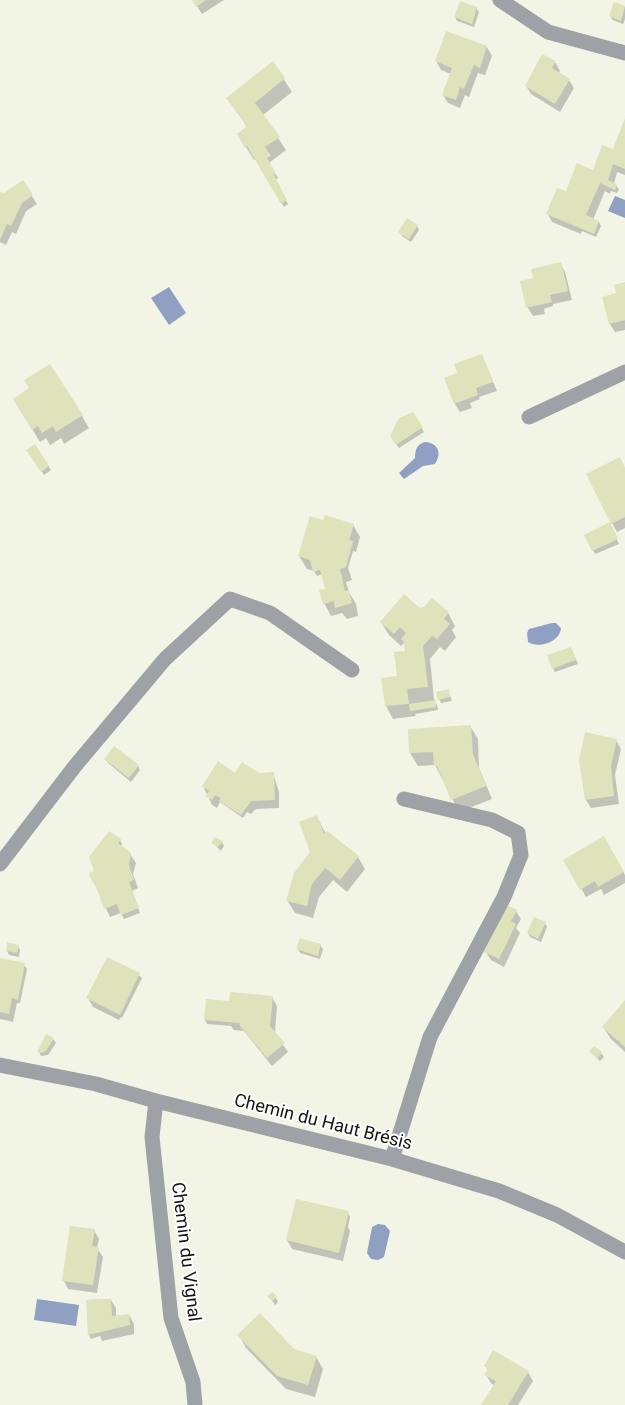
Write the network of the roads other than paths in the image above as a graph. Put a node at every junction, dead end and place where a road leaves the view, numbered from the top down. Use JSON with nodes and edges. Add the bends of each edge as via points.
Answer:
{"nodes":[{"id":1,"x":500,"y":0,"type":"edge"},
{"id":2,"x":625,"y":53,"type":"edge"},
{"id":3,"x":625,"y":372,"type":"edge"},
{"id":4,"x":528,"y":417,"type":"dead end"},
{"id":5,"x":352,"y":670,"type":"dead end"},
{"id":6,"x":404,"y":799,"type":"dead end"},
{"id":7,"x":0,"y":864,"type":"edge"},
{"id":8,"x":0,"y":1065,"type":"edge"},
{"id":9,"x":156,"y":1101,"type":"junction"},
{"id":10,"x":392,"y":1159,"type":"junction"},
{"id":11,"x":625,"y":1252,"type":"edge"},
{"id":12,"x":195,"y":1405,"type":"edge"}],
"edges":[{"from":1,"to":2,"type":"street","via":[[548,32]]},
{"from":3,"to":4,"type":"street"},
{"from":5,"to":7,"type":"street","via":[[270,613],[230,599],[165,659],[75,766]]},
{"from":6,"to":10,"type":"street","via":[[492,820],[518,834],[521,855],[504,897],[430,1037]]},
{"from":8,"to":9,"type":"street","name":"Chemin du Haut Brésis","via":[[96,1084]]},
{"from":9,"to":10,"type":"street","name":"Chemin du Haut Brésis"},
{"from":9,"to":12,"type":"street","name":"Chemin du Vignal","via":[[152,1137],[171,1318],[193,1382]]},
{"from":10,"to":11,"type":"street","name":"Chemin du Haut Brésis","via":[[499,1191],[556,1215]]}]}
